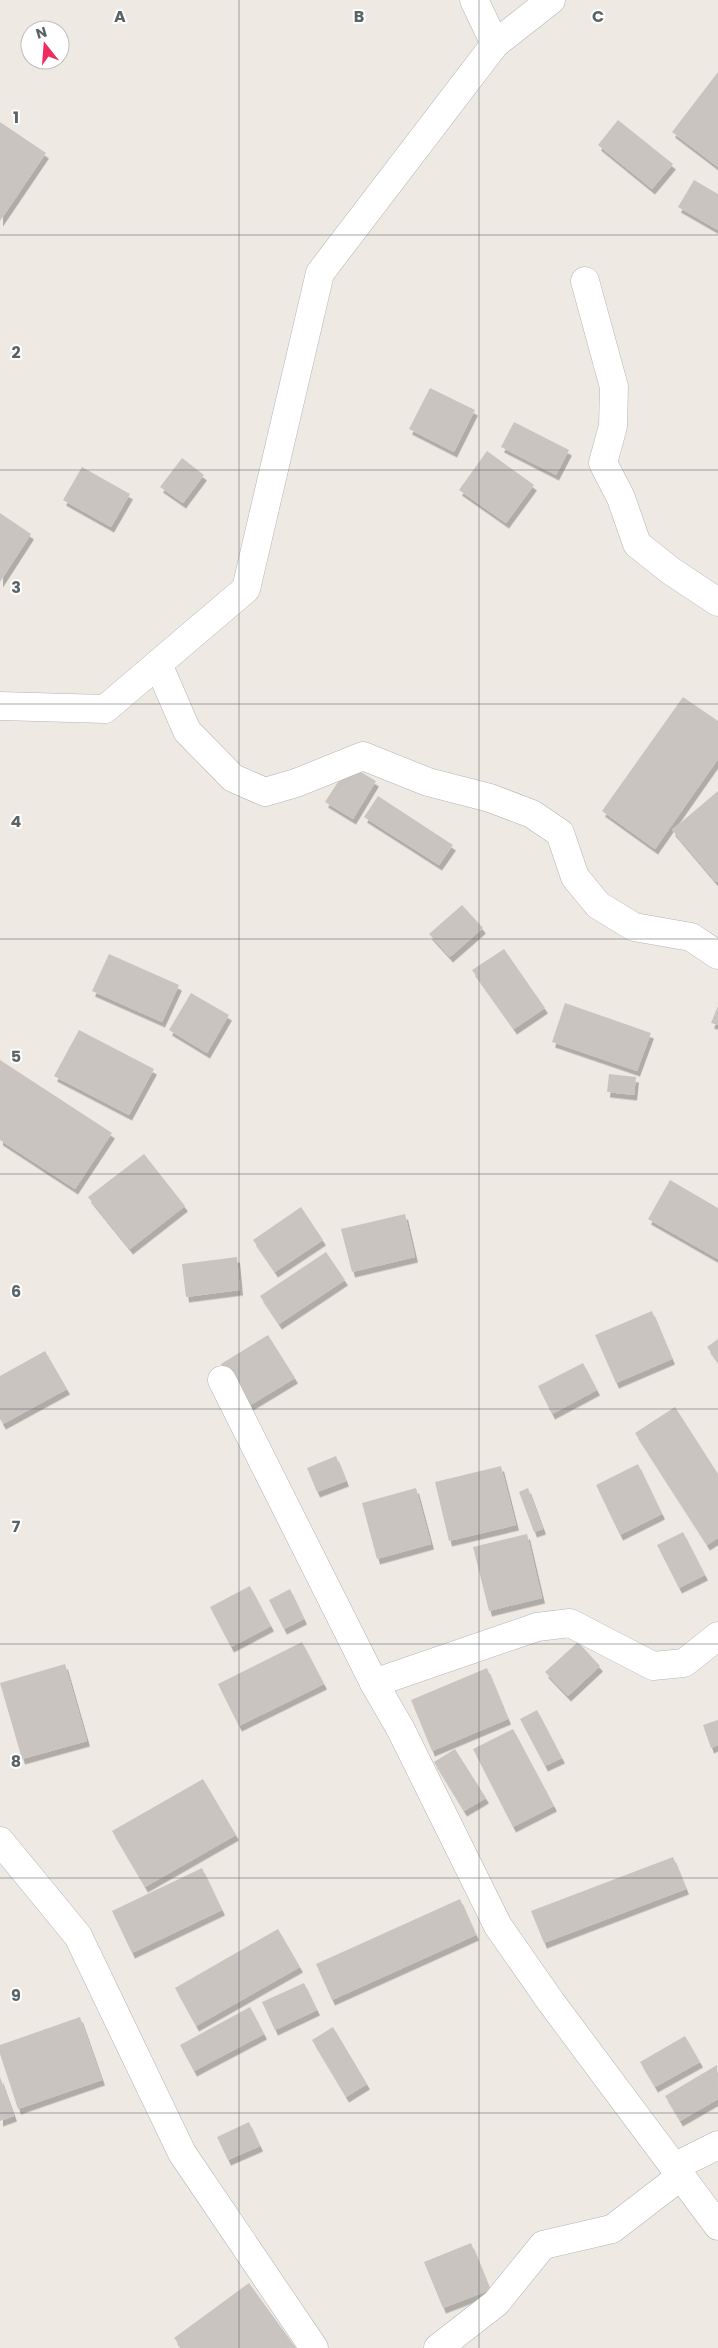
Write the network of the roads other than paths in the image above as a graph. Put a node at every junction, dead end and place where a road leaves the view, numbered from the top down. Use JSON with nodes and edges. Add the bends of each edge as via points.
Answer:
{"nodes":[{"id":1,"x":474,"y":0,"type":"edge"},
{"id":2,"x":551,"y":0,"type":"edge"},
{"id":3,"x":495,"y":44,"type":"junction"},
{"id":4,"x":585,"y":281,"type":"dead end"},
{"id":5,"x":718,"y":602,"type":"edge"},
{"id":6,"x":158,"y":664,"type":"junction"},
{"id":7,"x":0,"y":706,"type":"edge"},
{"id":8,"x":718,"y":954,"type":"edge"},
{"id":9,"x":222,"y":1380,"type":"dead end"},
{"id":10,"x":718,"y":1636,"type":"edge"},
{"id":11,"x":374,"y":1682,"type":"junction"},
{"id":12,"x":0,"y":1841,"type":"edge"},
{"id":13,"x":718,"y":2145,"type":"edge"},
{"id":14,"x":677,"y":2172,"type":"junction"},
{"id":15,"x":718,"y":2226,"type":"edge"},
{"id":16,"x":314,"y":2348,"type":"edge"},
{"id":17,"x":438,"y":2348,"type":"edge"}],
"edges":[{"from":1,"to":3,"type":"street"},
{"from":2,"to":3,"type":"street"},
{"from":3,"to":6,"type":"street","via":[[320,273],[246,589]]},
{"from":4,"to":5,"type":"street","via":[[614,387],[614,426],[603,463],[621,498],[637,544]]},
{"from":6,"to":7,"type":"street","via":[[105,709]]},
{"from":6,"to":8,"type":"street","via":[[187,731],[233,778],[265,792],[363,756],[428,782],[507,804],[532,814],[560,833],[575,877],[598,905],[634,927],[691,937]]},
{"from":9,"to":11,"type":"street"},
{"from":10,"to":11,"type":"street","via":[[684,1664],[653,1666],[570,1623],[537,1627]]},
{"from":11,"to":14,"type":"street","via":[[498,1926]]},
{"from":12,"to":16,"type":"street","via":[[78,1936],[182,2153]]},
{"from":13,"to":14,"type":"street"},
{"from":14,"to":15,"type":"street"},
{"from":14,"to":17,"type":"street","via":[[612,2229],[543,2245],[496,2303]]}]}
